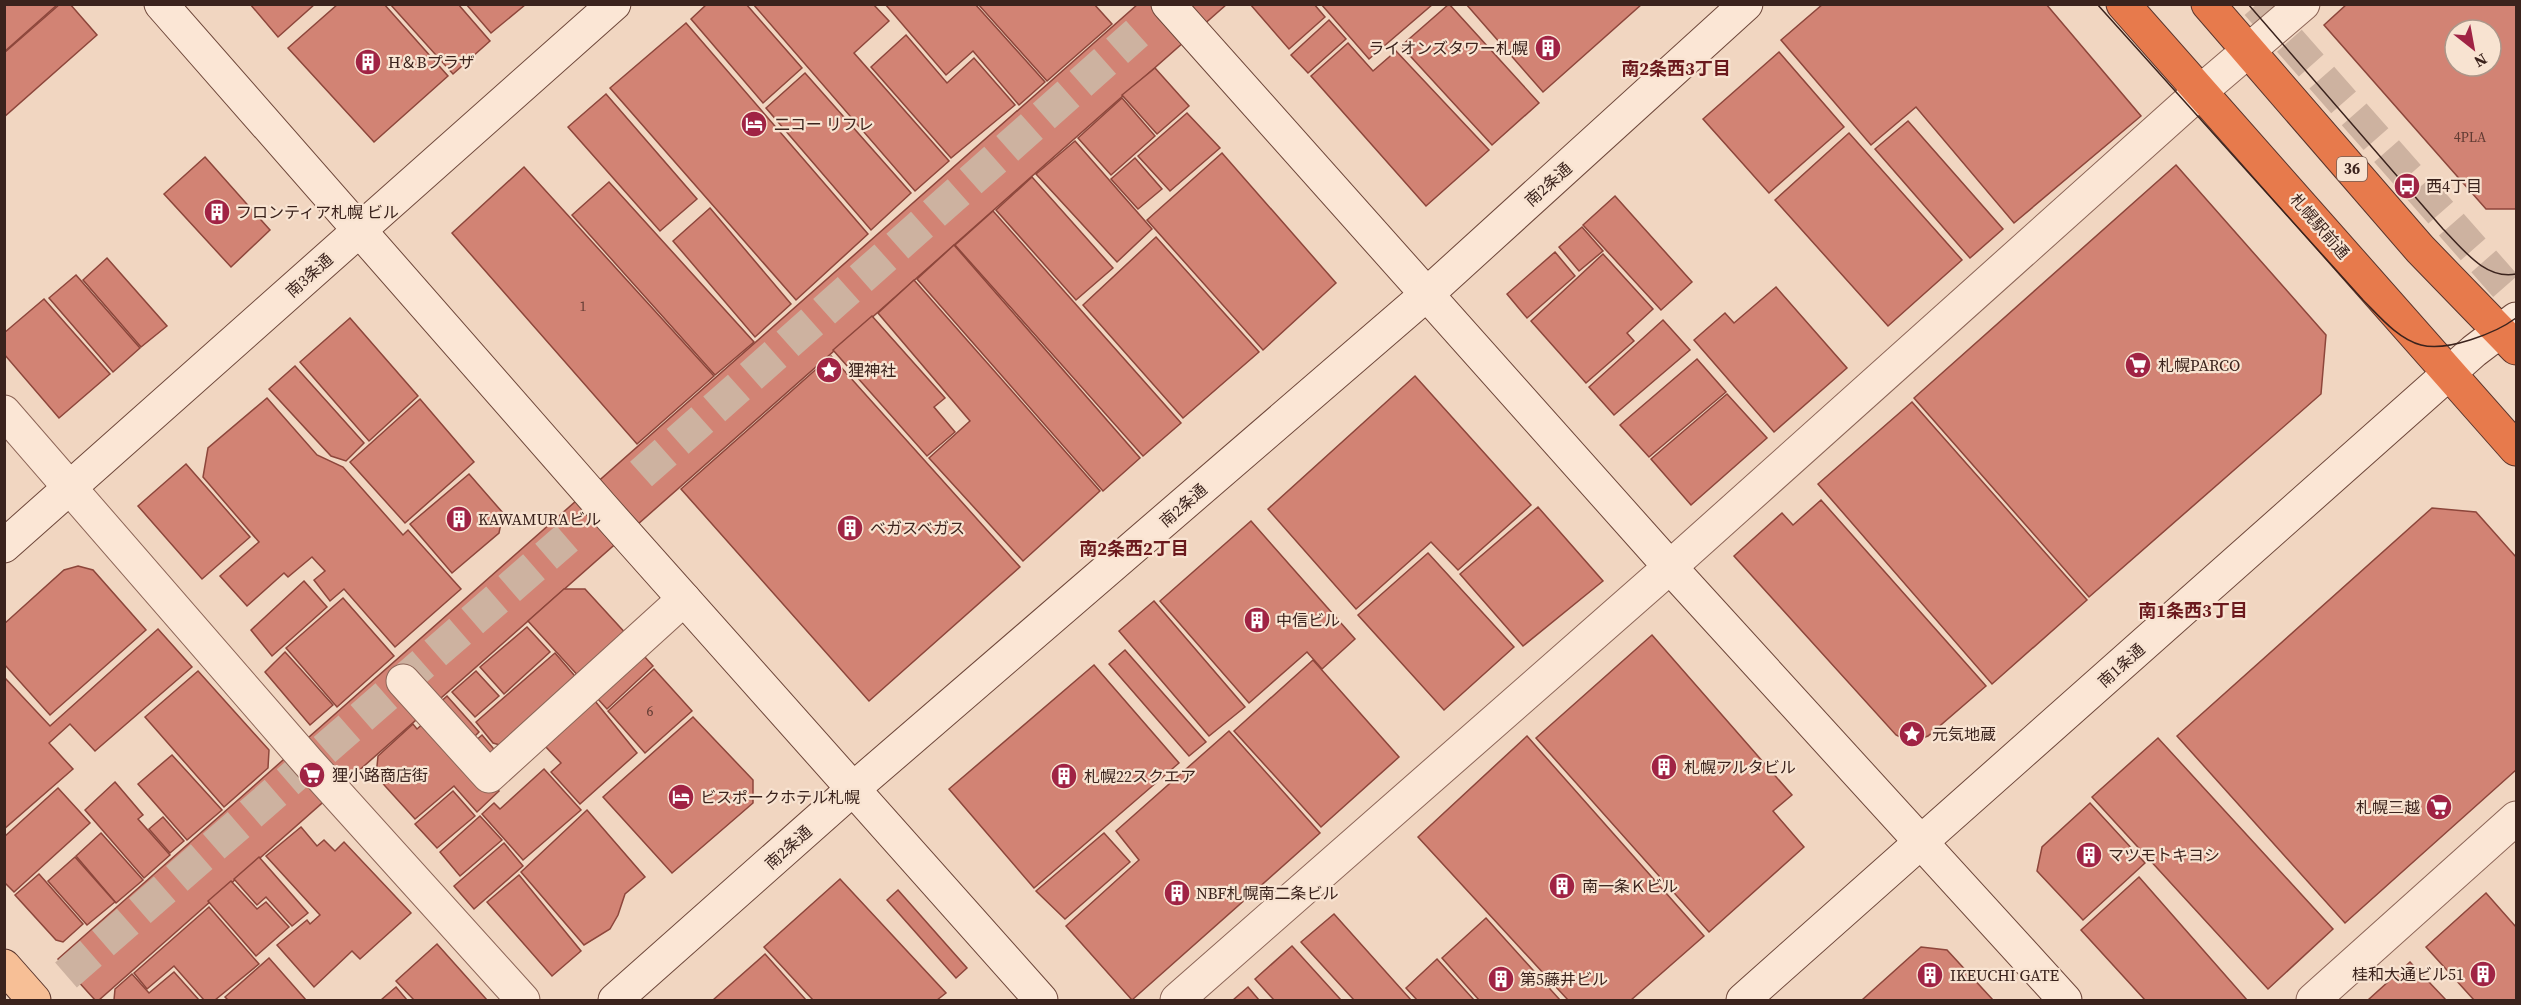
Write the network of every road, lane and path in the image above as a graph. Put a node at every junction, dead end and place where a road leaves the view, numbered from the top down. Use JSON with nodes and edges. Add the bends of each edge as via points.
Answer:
{"nodes":[{"id":1,"x":161,"y":4,"type":"edge"},
{"id":2,"x":614,"y":4,"type":"edge"},
{"id":3,"x":1168,"y":4,"type":"edge"},
{"id":4,"x":1746,"y":4,"type":"edge"},
{"id":5,"x":2123,"y":4,"type":"edge"},
{"id":6,"x":2208,"y":4,"type":"edge"},
{"id":7,"x":2303,"y":4,"type":"edge"},
{"id":8,"x":2249,"y":51,"type":"junction"},
{"id":9,"x":2201,"y":91,"type":"junction"},
{"id":10,"x":360,"y":231,"type":"junction"},
{"id":11,"x":1427,"y":294,"type":"junction"},
{"id":12,"x":2512,"y":325,"type":"edge"},
{"id":13,"x":2451,"y":372,"type":"junction"},
{"id":14,"x":4,"y":412,"type":"edge"},
{"id":15,"x":2517,"y":449,"type":"edge"},
{"id":16,"x":71,"y":488,"type":"junction"},
{"id":17,"x":4,"y":546,"type":"edge"},
{"id":18,"x":1670,"y":567,"type":"junction"},
{"id":19,"x":684,"y":599,"type":"junction"},
{"id":20,"x":403,"y":681,"type":"dead end"},
{"id":21,"x":853,"y":789,"type":"junction"},
{"id":22,"x":2517,"y":818,"type":"edge"},
{"id":23,"x":1922,"y":843,"type":"junction"},
{"id":24,"x":4,"y":966,"type":"edge"},
{"id":25,"x":34,"y":1000,"type":"edge"},
{"id":26,"x":523,"y":1000,"type":"edge"},
{"id":27,"x":615,"y":1000,"type":"edge"},
{"id":28,"x":1041,"y":1000,"type":"edge"},
{"id":29,"x":1177,"y":1000,"type":"edge"},
{"id":30,"x":1743,"y":1000,"type":"edge"},
{"id":31,"x":2065,"y":1000,"type":"edge"},
{"id":32,"x":2313,"y":1000,"type":"edge"}],
"edges":[{"from":1,"to":10,"type":"street"},
{"from":2,"to":10,"type":"street","name":"南3条通"},
{"from":3,"to":11,"type":"street"},
{"from":4,"to":11,"type":"street","name":"南2条通"},
{"from":5,"to":9,"type":"highway","name":"札幌駅前通"},
{"from":6,"to":8,"type":"highway","number":"36"},
{"from":7,"to":8,"type":"street"},
{"from":8,"to":9,"type":"street"},
{"from":8,"to":12,"type":"highway","number":"36","via":[[2420,249]]},
{"from":9,"to":13,"type":"highway","name":"札幌駅前通"},
{"from":9,"to":18,"type":"street"},
{"from":10,"to":16,"type":"street","name":"南3条通"},
{"from":10,"to":19,"type":"street"},
{"from":11,"to":18,"type":"street"},
{"from":11,"to":21,"type":"street","name":"南2条通"},
{"from":12,"to":13,"type":"street","name":"南1条通"},
{"from":13,"to":15,"type":"highway","name":"札幌駅前通"},
{"from":13,"to":23,"type":"street","name":"南1条通"},
{"from":14,"to":16,"type":"street"},
{"from":16,"to":17,"type":"street","name":"南3条通"},
{"from":16,"to":26,"type":"street","via":[[308,762]]},
{"from":18,"to":23,"type":"street"},
{"from":18,"to":29,"type":"street"},
{"from":19,"to":20,"type":"street","via":[[489,776]]},
{"from":19,"to":21,"type":"street"},
{"from":21,"to":27,"type":"street","name":"南2条通"},
{"from":21,"to":28,"type":"street"},
{"from":22,"to":32,"type":"street"},
{"from":23,"to":30,"type":"street","name":"南1条通"},
{"from":23,"to":31,"type":"street"},
{"from":24,"to":25,"type":"main road"}]}
